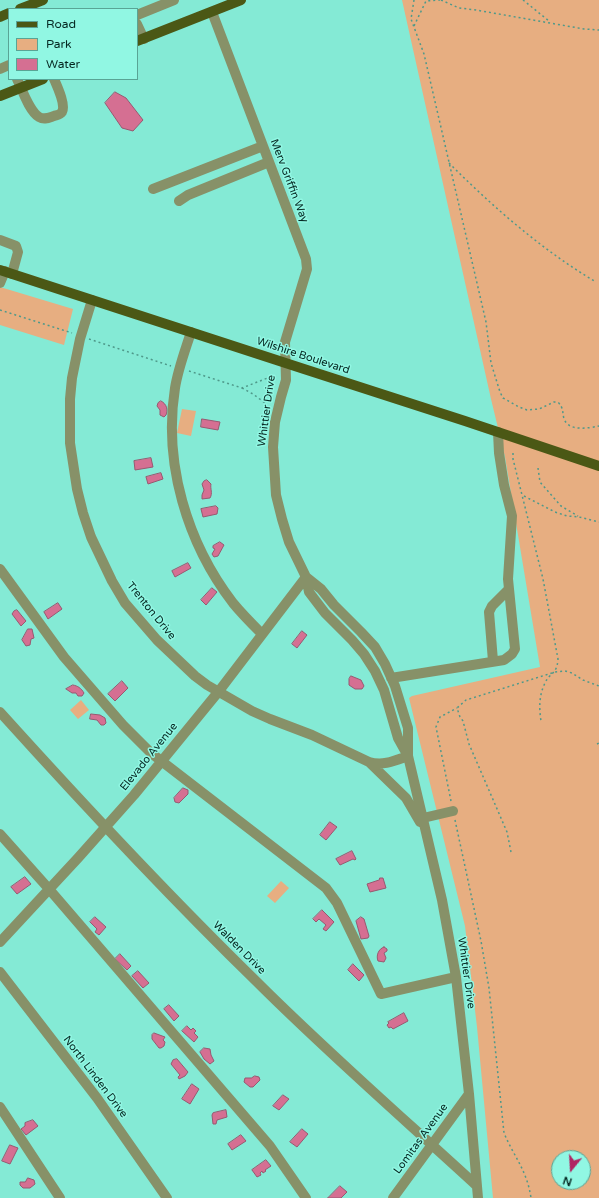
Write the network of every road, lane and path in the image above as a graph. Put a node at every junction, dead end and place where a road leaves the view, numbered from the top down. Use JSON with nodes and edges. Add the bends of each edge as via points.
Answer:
{"nodes":[{"id":1,"x":43,"y":0,"type":"edge"},
{"id":2,"x":174,"y":0,"type":"edge"},
{"id":3,"x":241,"y":0,"type":"edge"},
{"id":4,"x":414,"y":0,"type":"edge"},
{"id":5,"x":440,"y":0,"type":"edge"},
{"id":6,"x":523,"y":0,"type":"edge"},
{"id":7,"x":23,"y":8,"type":"edge"},
{"id":8,"x":212,"y":12,"type":"junction"},
{"id":9,"x":138,"y":15,"type":"edge"},
{"id":10,"x":551,"y":22,"type":"junction"},
{"id":11,"x":414,"y":26,"type":"junction"},
{"id":12,"x":138,"y":29,"type":"edge"},
{"id":13,"x":599,"y":30,"type":"edge"},
{"id":14,"x":140,"y":40,"type":"edge"},
{"id":15,"x":37,"y":80,"type":"edge"},
{"id":16,"x":54,"y":80,"type":"edge"},
{"id":17,"x":19,"y":83,"type":"edge"},
{"id":18,"x":0,"y":96,"type":"edge"},
{"id":19,"x":263,"y":146,"type":"junction"},
{"id":20,"x":448,"y":161,"type":"junction"},
{"id":21,"x":269,"y":162,"type":"junction"},
{"id":22,"x":153,"y":189,"type":"dead end"},
{"id":23,"x":179,"y":201,"type":"dead end"},
{"id":24,"x":0,"y":240,"type":"edge"},
{"id":25,"x":6,"y":272,"type":"edge"},
{"id":26,"x":596,"y":282,"type":"dead end"},
{"id":27,"x":0,"y":283,"type":"edge"},
{"id":28,"x":92,"y":300,"type":"junction"},
{"id":29,"x":0,"y":310,"type":"edge"},
{"id":30,"x":191,"y":332,"type":"junction"},
{"id":31,"x":75,"y":335,"type":"dead end"},
{"id":32,"x":89,"y":339,"type":"dead end"},
{"id":33,"x":285,"y":362,"type":"junction"},
{"id":34,"x":177,"y":368,"type":"dead end"},
{"id":35,"x":183,"y":369,"type":"dead end"},
{"id":36,"x":270,"y":377,"type":"dead end"},
{"id":37,"x":242,"y":388,"type":"junction"},
{"id":38,"x":265,"y":403,"type":"dead end"},
{"id":39,"x":599,"y":426,"type":"edge"},
{"id":40,"x":498,"y":432,"type":"junction"},
{"id":41,"x":513,"y":453,"type":"dead end"},
{"id":42,"x":599,"y":466,"type":"edge"},
{"id":43,"x":538,"y":468,"type":"dead end"},
{"id":44,"x":523,"y":496,"type":"junction"},
{"id":45,"x":579,"y":517,"type":"junction"},
{"id":46,"x":599,"y":522,"type":"edge"},
{"id":47,"x":0,"y":569,"type":"edge"},
{"id":48,"x":306,"y":577,"type":"junction"},
{"id":49,"x":509,"y":589,"type":"junction"},
{"id":50,"x":262,"y":634,"type":"junction"},
{"id":51,"x":493,"y":662,"type":"junction"},
{"id":52,"x":555,"y":672,"type":"junction"},
{"id":53,"x":391,"y":678,"type":"junction"},
{"id":54,"x":599,"y":686,"type":"edge"},
{"id":55,"x":219,"y":691,"type":"junction"},
{"id":56,"x":457,"y":708,"type":"junction"},
{"id":57,"x":0,"y":712,"type":"edge"},
{"id":58,"x":541,"y":721,"type":"dead end"},
{"id":59,"x":408,"y":756,"type":"junction"},
{"id":60,"x":161,"y":762,"type":"junction"},
{"id":61,"x":369,"y":762,"type":"junction"},
{"id":62,"x":452,"y":811,"type":"junction"},
{"id":63,"x":423,"y":818,"type":"junction"},
{"id":64,"x":105,"y":828,"type":"junction"},
{"id":65,"x":426,"y":832,"type":"junction"},
{"id":66,"x":0,"y":834,"type":"edge"},
{"id":67,"x":511,"y":852,"type":"dead end"},
{"id":68,"x":50,"y":889,"type":"junction"},
{"id":69,"x":0,"y":942,"type":"edge"},
{"id":70,"x":0,"y":972,"type":"edge"},
{"id":71,"x":456,"y":977,"type":"junction"},
{"id":72,"x":469,"y":1094,"type":"junction"},
{"id":73,"x":0,"y":1107,"type":"edge"},
{"id":74,"x":432,"y":1144,"type":"junction"},
{"id":75,"x":477,"y":1186,"type":"junction"},
{"id":76,"x":60,"y":1198,"type":"edge"},
{"id":77,"x":167,"y":1198,"type":"edge"},
{"id":78,"x":306,"y":1198,"type":"edge"},
{"id":79,"x":393,"y":1198,"type":"edge"},
{"id":80,"x":478,"y":1198,"type":"edge"},
{"id":81,"x":530,"y":1198,"type":"edge"}],
"edges":[{"from":1,"to":7,"type":"main road"},
{"from":2,"to":9,"type":"street"},
{"from":3,"to":8,"type":"main road"},
{"from":4,"to":11,"type":"path","via":[[411,19]]},
{"from":5,"to":10,"type":"path","via":[[459,8]]},
{"from":5,"to":11,"type":"path","via":[[426,1]]},
{"from":6,"to":10,"type":"path"},
{"from":8,"to":14,"type":"main road"},
{"from":8,"to":19,"type":"street","name":"Merv Griffin Way"},
{"from":10,"to":13,"type":"path"},
{"from":11,"to":20,"type":"path","via":[[424,54]]},
{"from":12,"to":14,"type":"street"},
{"from":15,"to":17,"type":"main road"},
{"from":16,"to":17,"type":"street","via":[[63,105],[62,112],[45,119],[35,112]]},
{"from":17,"to":18,"type":"main road"},
{"from":19,"to":21,"type":"street","name":"Merv Griffin Way"},
{"from":19,"to":22,"type":"street"},
{"from":20,"to":26,"type":"path","via":[[530,236]]},
{"from":20,"to":39,"type":"path","via":[[486,322],[491,363],[503,398],[527,410],[539,409],[558,402],[566,423],[576,428]]},
{"from":21,"to":23,"type":"street"},
{"from":21,"to":33,"type":"street","name":"Merv Griffin Way","via":[[306,258],[307,270],[285,342]]},
{"from":24,"to":25,"type":"street","via":[[16,246],[18,252]]},
{"from":25,"to":27,"type":"street"},
{"from":25,"to":28,"type":"main road","name":"Wilshire Boulevard"},
{"from":28,"to":30,"type":"main road","name":"Wilshire Boulevard"},
{"from":28,"to":55,"type":"street","name":"Trenton Drive","via":[[76,357],[70,399],[70,442],[83,513],[91,537],[125,602],[174,657],[195,676]]},
{"from":29,"to":31,"type":"path"},
{"from":30,"to":33,"type":"main road","name":"Wilshire Boulevard"},
{"from":30,"to":50,"type":"street","via":[[179,368],[173,406],[172,444],[178,487],[191,528],[210,568],[233,603]]},
{"from":32,"to":34,"type":"path"},
{"from":33,"to":40,"type":"main road","name":"Wilshire Boulevard"},
{"from":33,"to":48,"type":"street","name":"Whittier Drive","via":[[286,380],[273,446],[276,495],[289,542]]},
{"from":35,"to":37,"type":"path"},
{"from":36,"to":37,"type":"path"},
{"from":37,"to":38,"type":"path"},
{"from":40,"to":42,"type":"main road","name":"Wilshire Boulevard"},
{"from":40,"to":49,"type":"street","via":[[504,485],[512,516]]},
{"from":41,"to":44,"type":"path"},
{"from":43,"to":45,"type":"path","via":[[540,482],[561,506]]},
{"from":44,"to":45,"type":"path","via":[[555,512]]},
{"from":44,"to":52,"type":"path","via":[[556,652]]},
{"from":45,"to":46,"type":"path"},
{"from":47,"to":60,"type":"street","via":[[64,657],[123,725]]},
{"from":48,"to":50,"type":"street","name":"Elevado Avenue"},
{"from":48,"to":53,"type":"street","name":"Whittier Drive","via":[[317,585],[375,647]]},
{"from":48,"to":59,"type":"street","name":"Whittier Drive","via":[[313,598],[364,654],[375,671],[384,690],[398,738]]},
{"from":49,"to":51,"type":"street","via":[[489,612]]},
{"from":49,"to":51,"type":"street","via":[[515,649],[504,660]]},
{"from":50,"to":55,"type":"street","name":"Elevado Avenue"},
{"from":51,"to":53,"type":"street"},
{"from":52,"to":54,"type":"path","via":[[572,673]]},
{"from":52,"to":56,"type":"path","via":[[466,700]]},
{"from":52,"to":58,"type":"path","via":[[545,682],[540,701]]},
{"from":53,"to":59,"type":"street","name":"Whittier Drive","via":[[408,728]]},
{"from":55,"to":60,"type":"street","name":"Elevado Avenue"},
{"from":55,"to":61,"type":"street","name":"Trenton Drive","via":[[252,711]]},
{"from":56,"to":62,"type":"path","via":[[440,717],[436,727]]},
{"from":56,"to":67,"type":"path","via":[[469,744],[507,832]]},
{"from":57,"to":64,"type":"street","name":"Walden Drive"},
{"from":59,"to":61,"type":"street","name":"Trenton Drive","via":[[378,765]]},
{"from":59,"to":63,"type":"street","name":"Whittier Drive"},
{"from":60,"to":64,"type":"street","name":"Elevado Avenue"},
{"from":60,"to":71,"type":"street","via":[[332,894],[381,994]]},
{"from":61,"to":65,"type":"street","via":[[406,798]]},
{"from":62,"to":63,"type":"street"},
{"from":62,"to":81,"type":"path","via":[[489,988],[504,1133],[524,1171]]},
{"from":63,"to":65,"type":"street","name":"Whittier Drive"},
{"from":64,"to":68,"type":"street","name":"Elevado Avenue"},
{"from":64,"to":74,"type":"street","name":"Walden Drive","via":[[257,983]]},
{"from":65,"to":71,"type":"street","name":"Whittier Drive"},
{"from":66,"to":68,"type":"street"},
{"from":68,"to":69,"type":"street","name":"Elevado Avenue"},
{"from":68,"to":78,"type":"street","via":[[270,1146]]},
{"from":70,"to":77,"type":"street","name":"North Linden Drive","via":[[97,1098]]},
{"from":71,"to":72,"type":"street","name":"Whittier Drive"},
{"from":72,"to":74,"type":"street","name":"Lomitas Avenue"},
{"from":72,"to":75,"type":"street","name":"Whittier Drive"},
{"from":73,"to":76,"type":"street"},
{"from":74,"to":75,"type":"street","name":"Walden Drive"},
{"from":74,"to":79,"type":"street","name":"Lomitas Avenue"},
{"from":75,"to":80,"type":"street","name":"Whittier Drive"}]}
